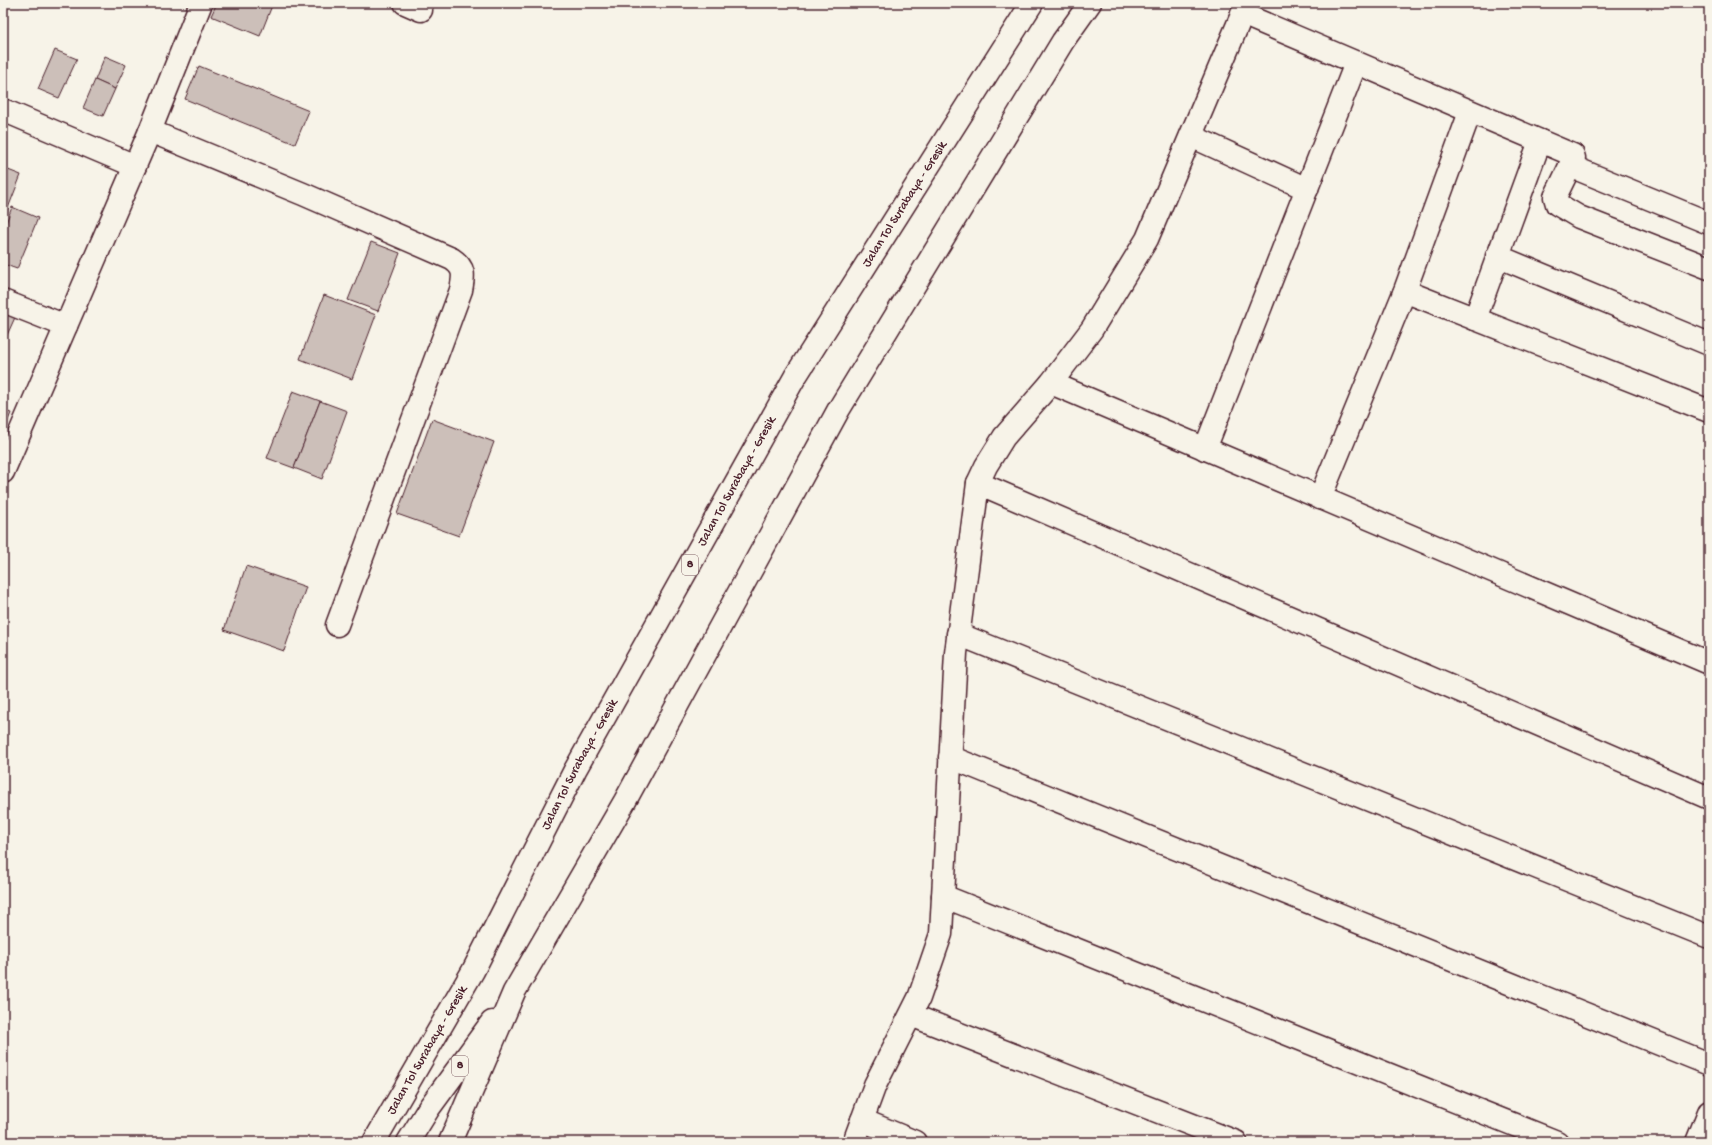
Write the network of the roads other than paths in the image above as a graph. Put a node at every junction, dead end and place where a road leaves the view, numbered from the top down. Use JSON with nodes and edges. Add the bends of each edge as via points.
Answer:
{"nodes":[{"id":1,"x":201,"y":3,"type":"edge"},
{"id":2,"x":1032,"y":3,"type":"edge"},
{"id":3,"x":1090,"y":3,"type":"edge"},
{"id":4,"x":1244,"y":9,"type":"edge"},
{"id":5,"x":1356,"y":63,"type":"junction"},
{"id":6,"x":3,"y":110,"type":"edge"},
{"id":7,"x":1470,"y":112,"type":"junction"},
{"id":8,"x":150,"y":131,"type":"junction"},
{"id":9,"x":1190,"y":136,"type":"junction"},
{"id":10,"x":1540,"y":141,"type":"junction"},
{"id":11,"x":135,"y":166,"type":"junction"},
{"id":12,"x":1570,"y":166,"type":"junction"},
{"id":13,"x":1307,"y":188,"type":"junction"},
{"id":14,"x":1709,"y":223,"type":"edge"},
{"id":15,"x":1497,"y":256,"type":"junction"},
{"id":16,"x":1709,"y":268,"type":"edge"},
{"id":17,"x":1404,"y":293,"type":"junction"},
{"id":18,"x":3,"y":301,"type":"edge"},
{"id":19,"x":1475,"y":319,"type":"junction"},
{"id":20,"x":66,"y":326,"type":"junction"},
{"id":21,"x":1709,"y":344,"type":"edge"},
{"id":22,"x":1051,"y":383,"type":"junction"},
{"id":23,"x":1709,"y":411,"type":"edge"},
{"id":24,"x":1205,"y":449,"type":"junction"},
{"id":25,"x":3,"y":472,"type":"edge"},
{"id":26,"x":978,"y":483,"type":"junction"},
{"id":27,"x":1320,"y":498,"type":"junction"},
{"id":28,"x":337,"y":626,"type":"dead end"},
{"id":29,"x":958,"y":634,"type":"junction"},
{"id":30,"x":1709,"y":663,"type":"edge"},
{"id":31,"x":950,"y":757,"type":"junction"},
{"id":32,"x":1709,"y":798,"type":"edge"},
{"id":33,"x":943,"y":896,"type":"junction"},
{"id":34,"x":1709,"y":937,"type":"edge"},
{"id":35,"x":514,"y":992,"type":"junction"},
{"id":36,"x":911,"y":1015,"type":"junction"},
{"id":37,"x":1709,"y":1064,"type":"edge"},
{"id":38,"x":1709,"y":1112,"type":"edge"},
{"id":39,"x":862,"y":1120,"type":"junction"},
{"id":40,"x":374,"y":1142,"type":"edge"},
{"id":41,"x":408,"y":1142,"type":"edge"},
{"id":42,"x":450,"y":1142,"type":"edge"},
{"id":43,"x":854,"y":1142,"type":"edge"},
{"id":44,"x":915,"y":1142,"type":"edge"},
{"id":45,"x":1236,"y":1142,"type":"edge"},
{"id":46,"x":1557,"y":1142,"type":"edge"},
{"id":47,"x":1697,"y":1142,"type":"edge"}],
"edges":[{"from":1,"to":8,"type":"main road"},
{"from":2,"to":40,"type":"main road","name":"Jalan Tol Surabaya - Gresik","number":"8","via":[[795,378],[575,770],[473,971]]},
{"from":3,"to":35,"type":"main road","number":"8","via":[[1063,41],[838,409],[625,801]]},
{"from":4,"to":5,"type":"main road"},
{"from":4,"to":9,"type":"main road"},
{"from":5,"to":7,"type":"main road"},
{"from":5,"to":13,"type":"main road"},
{"from":6,"to":11,"type":"main road"},
{"from":7,"to":10,"type":"main road"},
{"from":7,"to":17,"type":"main road"},
{"from":8,"to":11,"type":"main road"},
{"from":8,"to":28,"type":"main road","via":[[452,259],[462,268],[461,290]]},
{"from":9,"to":13,"type":"main road"},
{"from":9,"to":22,"type":"main road","via":[[1147,239],[1092,329]]},
{"from":10,"to":12,"type":"main road","via":[[1573,155]]},
{"from":10,"to":15,"type":"main road"},
{"from":11,"to":20,"type":"main road"},
{"from":12,"to":14,"type":"main road"},
{"from":12,"to":16,"type":"main road","via":[[1555,197],[1557,204],[1579,216]]},
{"from":13,"to":24,"type":"main road"},
{"from":15,"to":19,"type":"main road"},
{"from":15,"to":21,"type":"main road"},
{"from":17,"to":19,"type":"main road","via":[[1412,293]]},
{"from":17,"to":27,"type":"main road"},
{"from":18,"to":20,"type":"main road"},
{"from":19,"to":23,"type":"main road"},
{"from":20,"to":25,"type":"main road"},
{"from":22,"to":24,"type":"main road"},
{"from":22,"to":26,"type":"main road","via":[[1004,436]]},
{"from":24,"to":27,"type":"main road"},
{"from":26,"to":29,"type":"main road"},
{"from":26,"to":32,"type":"main road"},
{"from":27,"to":30,"type":"main road"},
{"from":29,"to":31,"type":"main road"},
{"from":29,"to":34,"type":"main road"},
{"from":31,"to":33,"type":"main road"},
{"from":31,"to":37,"type":"main road"},
{"from":33,"to":36,"type":"main road","via":[[941,934]]},
{"from":33,"to":46,"type":"main road"},
{"from":35,"to":41,"type":"main road","number":"8","via":[[428,1108]]},
{"from":35,"to":42,"type":"main road","number":"8"},
{"from":36,"to":39,"type":"main road","via":[[875,1085]]},
{"from":36,"to":45,"type":"main road"},
{"from":38,"to":47,"type":"main road"},
{"from":39,"to":43,"type":"main road"},
{"from":39,"to":44,"type":"main road"}]}
